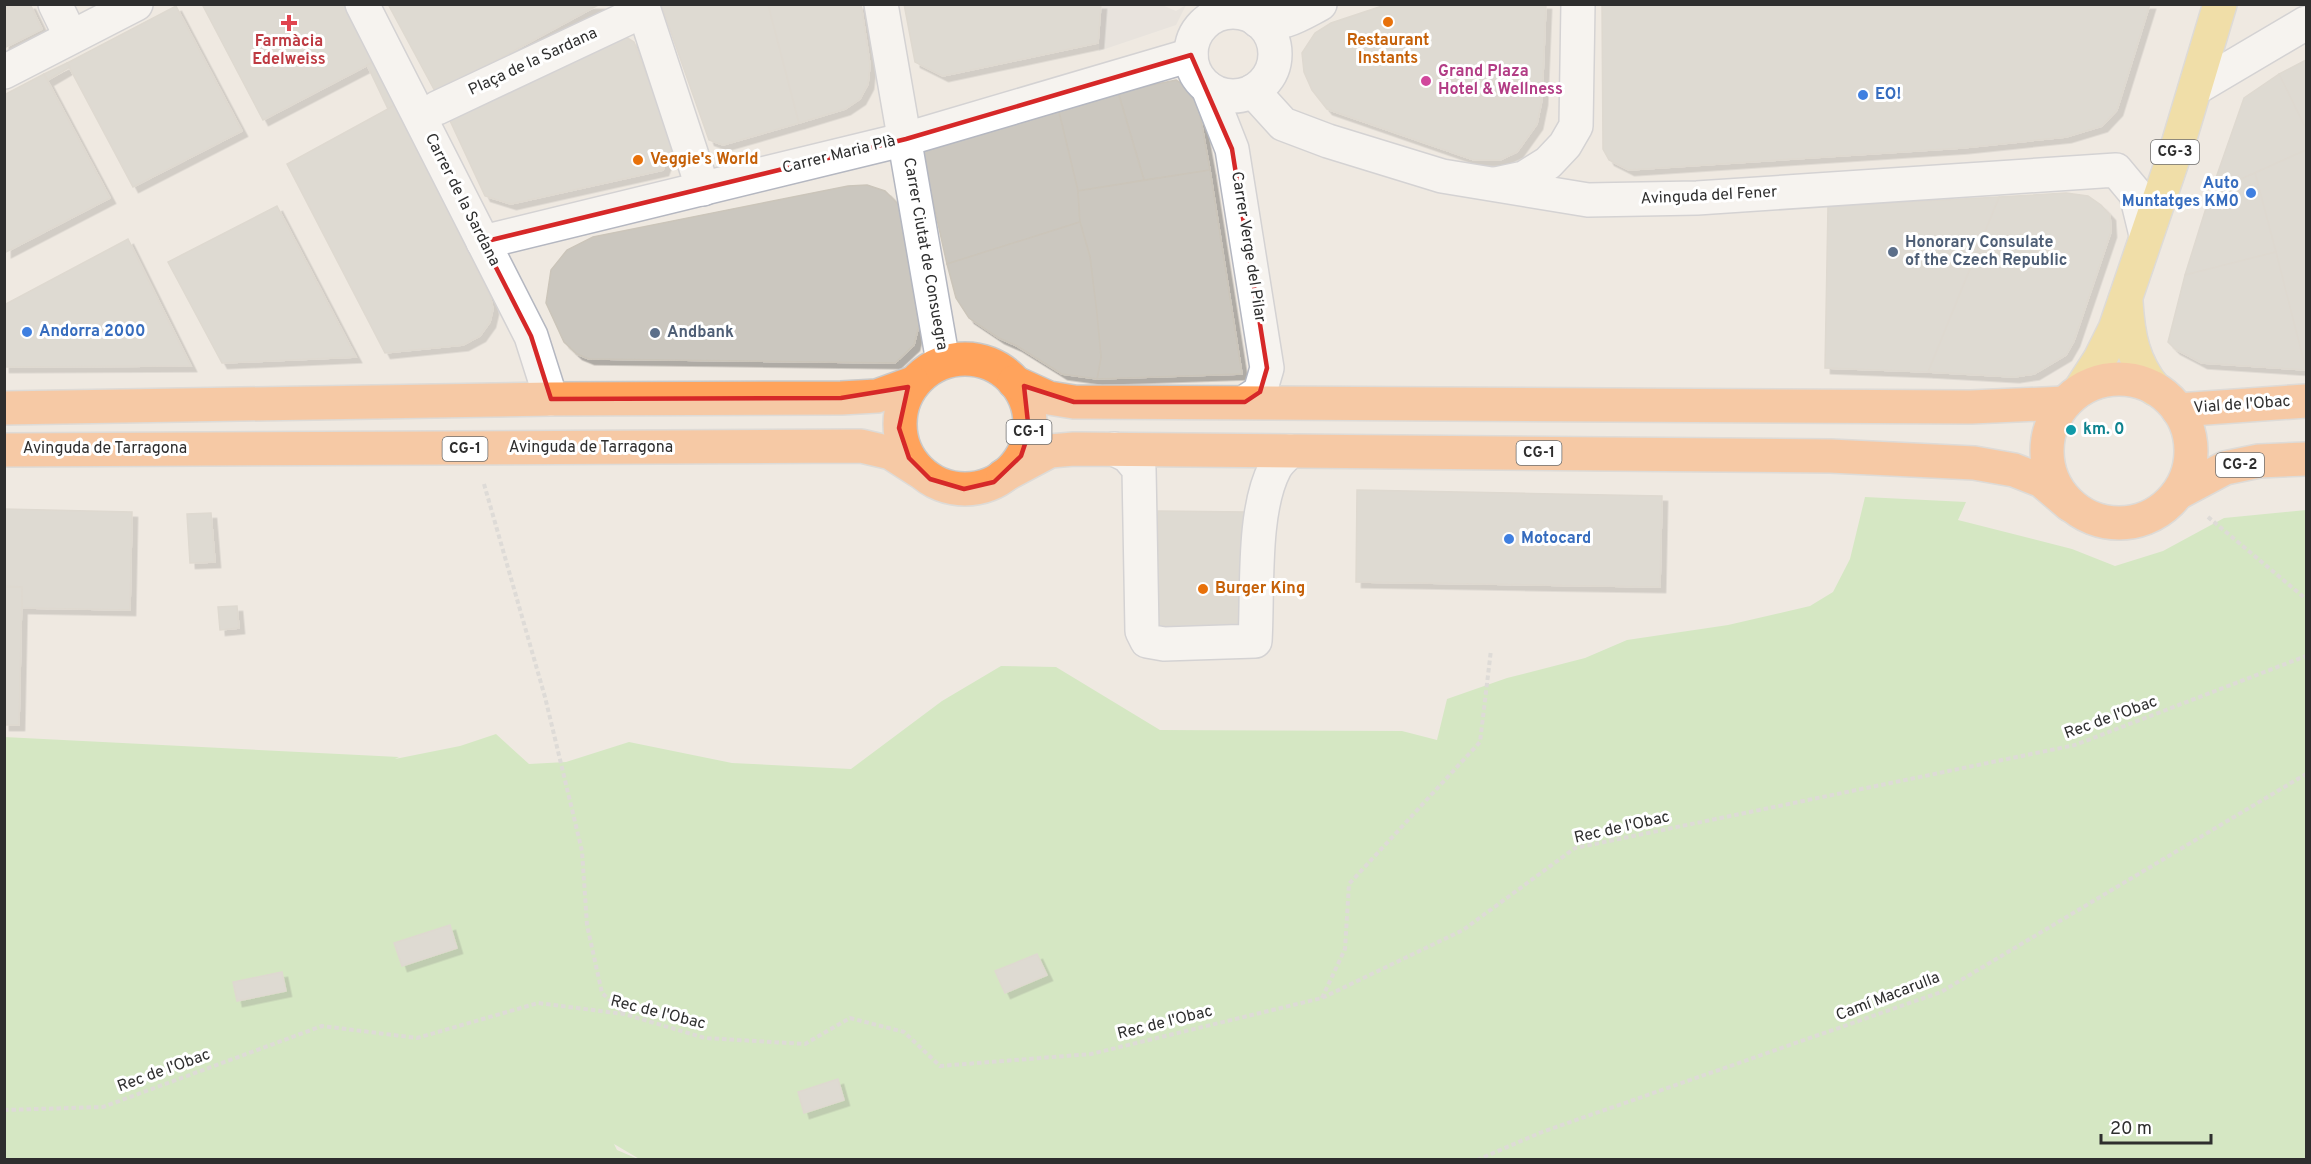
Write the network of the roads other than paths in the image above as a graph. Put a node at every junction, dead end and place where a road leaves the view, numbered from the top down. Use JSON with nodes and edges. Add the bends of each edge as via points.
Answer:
{"nodes":[{"id":1,"x":55,"y":4,"type":"edge"},
{"id":2,"x":136,"y":4,"type":"edge"},
{"id":3,"x":362,"y":4,"type":"edge"},
{"id":4,"x":881,"y":4,"type":"edge"},
{"id":5,"x":1320,"y":4,"type":"edge"},
{"id":6,"x":1578,"y":4,"type":"edge"},
{"id":7,"x":2220,"y":4,"type":"edge"},
{"id":8,"x":1218,"y":9,"type":"edge"},
{"id":9,"x":636,"y":10,"type":"edge"},
{"id":10,"x":1258,"y":21,"type":"junction"},
{"id":11,"x":2307,"y":23,"type":"edge"},
{"id":12,"x":71,"y":37,"type":"junction"},
{"id":13,"x":1191,"y":55,"type":"junction"},
{"id":14,"x":4,"y":72,"type":"edge"},
{"id":15,"x":1208,"y":88,"type":"junction"},
{"id":16,"x":2196,"y":88,"type":"junction"},
{"id":17,"x":1253,"y":91,"type":"junction"},
{"id":18,"x":437,"y":108,"type":"dead end"},
{"id":19,"x":906,"y":139,"type":"junction"},
{"id":20,"x":1491,"y":185,"type":"junction"},
{"id":21,"x":703,"y":189,"type":"junction"},
{"id":22,"x":2146,"y":235,"type":"junction"},
{"id":23,"x":483,"y":242,"type":"junction"},
{"id":24,"x":2126,"y":297,"type":"junction"},
{"id":25,"x":943,"y":362,"type":"junction"},
{"id":26,"x":1014,"y":382,"type":"junction"},
{"id":27,"x":913,"y":383,"type":"junction"},
{"id":28,"x":2072,"y":397,"type":"junction"},
{"id":29,"x":551,"y":399,"type":"junction"},
{"id":30,"x":2167,"y":399,"type":"junction"},
{"id":31,"x":2307,"y":401,"type":"edge"},
{"id":32,"x":1245,"y":402,"type":"junction"},
{"id":33,"x":4,"y":408,"type":"edge"},
{"id":34,"x":1114,"y":449,"type":"junction"},
{"id":35,"x":4,"y":450,"type":"edge"},
{"id":36,"x":1290,"y":451,"type":"junction"},
{"id":37,"x":2307,"y":459,"type":"edge"},
{"id":38,"x":920,"y":471,"type":"junction"},
{"id":39,"x":1003,"y":477,"type":"junction"},
{"id":40,"x":2178,"y":493,"type":"junction"},
{"id":41,"x":2070,"y":505,"type":"junction"}],
"edges":[{"from":1,"to":12,"type":"street"},
{"from":2,"to":12,"type":"street"},
{"from":3,"to":23,"type":"street","name":"Carrer de la Sardana"},
{"from":4,"to":19,"type":"street","name":"Carrer Ciutat de Consuegra"},
{"from":5,"to":10,"type":"street","via":[[1286,21]]},
{"from":6,"to":20,"type":"street","via":[[1575,126],[1548,163],[1524,178]]},
{"from":7,"to":16,"type":"main road","number":"CG-3"},
{"from":8,"to":10,"type":"street"},
{"from":8,"to":13,"type":"street","via":[[1199,30]]},
{"from":9,"to":18,"type":"street","name":"Plaça de la Sardana"},
{"from":9,"to":21,"type":"street"},
{"from":10,"to":17,"type":"street","via":[[1267,30],[1275,53],[1269,77]]},
{"from":11,"to":16,"type":"street"},
{"from":12,"to":14,"type":"street"},
{"from":13,"to":15,"type":"street","via":[[1199,79]]},
{"from":13,"to":19,"type":"street","name":"Carrer Maria Plà"},
{"from":15,"to":17,"type":"street","via":[[1232,96]]},
{"from":15,"to":32,"type":"street","name":"Carrer Verge del Pilar","via":[[1232,149],[1268,368],[1260,392]]},
{"from":16,"to":22,"type":"main road","number":"CG-3"},
{"from":17,"to":20,"type":"street","name":"Avinguda del Fener","via":[[1283,124],[1442,176]]},
{"from":19,"to":21,"type":"street","name":"Carrer Maria Plà"},
{"from":19,"to":25,"type":"street","name":"Carrer Ciutat de Consuegra"},
{"from":20,"to":22,"type":"street","name":"Avinguda del Fener","via":[[1588,200],[1697,198],[2116,170],[2136,194]]},
{"from":21,"to":23,"type":"street","name":"Carrer Maria Plà"},
{"from":22,"to":24,"type":"main road","number":"CG-3"},
{"from":23,"to":29,"type":"street","name":"Carrer de la Sardana","via":[[531,336]]},
{"from":24,"to":28,"type":"main road","number":"CG-3","via":[[2100,359]]},
{"from":24,"to":30,"type":"main road","number":"CG-3","via":[[2128,337],[2137,363]]},
{"from":25,"to":26,"type":"highway","number":"CG-1","via":[[958,359],[989,364]]},
{"from":25,"to":27,"type":"highway"},
{"from":26,"to":32,"type":"highway","number":"CG-1","via":[[1049,398],[1074,402]]},
{"from":26,"to":39,"type":"highway","number":"CG-1","via":[[1027,405],[1029,432],[1021,456]]},
{"from":27,"to":29,"type":"highway","via":[[877,396],[841,398]]},
{"from":27,"to":38,"type":"highway","via":[[900,412],[899,429],[909,458]]},
{"from":28,"to":30,"type":"highway","via":[[2098,382],[2117,379],[2137,381]]},
{"from":28,"to":32,"type":"highway","number":"CG-1","via":[[1971,407]]},
{"from":28,"to":41,"type":"highway","via":[[2053,422],[2047,444],[2048,466],[2056,487]]},
{"from":29,"to":33,"type":"highway"},
{"from":30,"to":31,"type":"highway","name":"Vial de l'Obac"},
{"from":30,"to":40,"type":"highway","via":[[2188,429],[2192,451],[2188,473]]},
{"from":34,"to":36,"type":"highway","number":"CG-1"},
{"from":34,"to":36,"type":"street","via":[[1128,456],[1138,469],[1143,631],[1148,641],[1164,644],[1255,641],[1258,548],[1266,488],[1275,466]]},
{"from":34,"to":39,"type":"highway","number":"CG-1","via":[[1050,452]]},
{"from":35,"to":38,"type":"highway","name":"Avinguda de Tarragona","number":"CG-1","via":[[861,447],[891,453]]},
{"from":36,"to":41,"type":"highway","number":"CG-1","via":[[1830,456],[1974,463],[2014,470],[2042,481]]},
{"from":37,"to":40,"type":"highway","number":"CG-2","via":[[2259,461],[2225,468]]},
{"from":38,"to":39,"type":"highway","number":"CG-1","via":[[953,488],[974,488]]},
{"from":40,"to":41,"type":"highway","via":[[2161,511],[2139,521],[2115,524],[2091,518]]}]}
